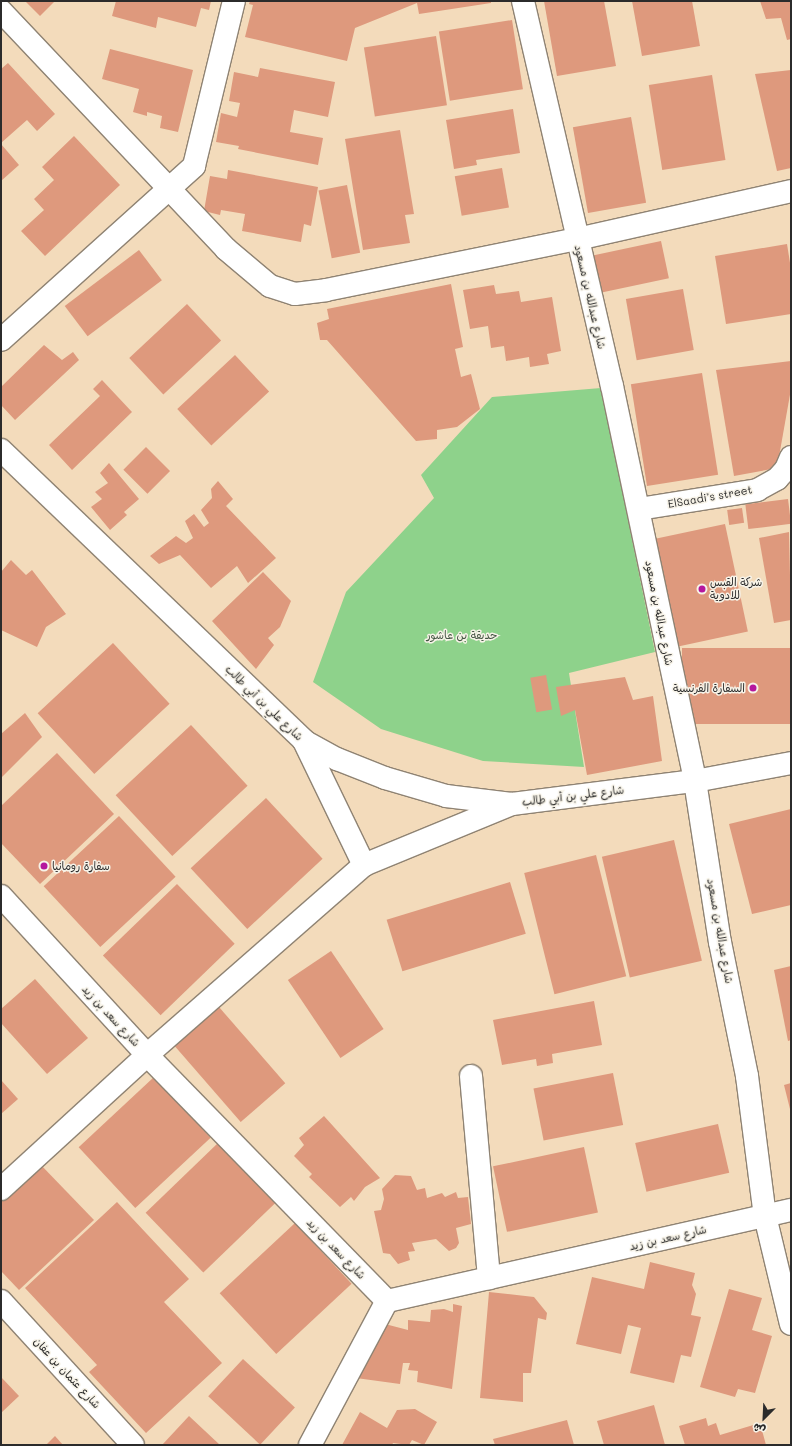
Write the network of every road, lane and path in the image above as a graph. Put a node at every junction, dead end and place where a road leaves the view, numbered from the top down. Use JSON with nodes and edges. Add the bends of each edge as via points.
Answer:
{"nodes":[{"id":1,"x":234,"y":1,"type":"edge"},
{"id":2,"x":523,"y":1,"type":"edge"},
{"id":3,"x":1,"y":11,"type":"edge"},
{"id":4,"x":170,"y":188,"type":"junction"},
{"id":5,"x":791,"y":191,"type":"edge"},
{"id":6,"x":577,"y":239,"type":"junction"},
{"id":7,"x":1,"y":340,"type":"edge"},
{"id":8,"x":1,"y":450,"type":"edge"},
{"id":9,"x":791,"y":457,"type":"edge"},
{"id":10,"x":639,"y":509,"type":"junction"},
{"id":11,"x":304,"y":741,"type":"junction"},
{"id":12,"x":791,"y":763,"type":"edge"},
{"id":13,"x":694,"y":781,"type":"junction"},
{"id":14,"x":512,"y":804,"type":"junction"},
{"id":15,"x":364,"y":865,"type":"junction"},
{"id":16,"x":1,"y":896,"type":"edge"},
{"id":17,"x":147,"y":1055,"type":"junction"},
{"id":18,"x":471,"y":1076,"type":"dead end"},
{"id":19,"x":1,"y":1189,"type":"edge"},
{"id":20,"x":791,"y":1210,"type":"edge"},
{"id":21,"x":766,"y":1216,"type":"junction"},
{"id":22,"x":489,"y":1278,"type":"junction"},
{"id":23,"x":1,"y":1301,"type":"edge"},
{"id":24,"x":387,"y":1301,"type":"junction"},
{"id":25,"x":791,"y":1324,"type":"edge"},
{"id":26,"x":133,"y":1445,"type":"edge"},
{"id":27,"x":310,"y":1445,"type":"edge"}],
"edges":[{"from":1,"to":4,"type":"street","via":[[198,155],[194,166]]},
{"from":2,"to":6,"type":"street","name":"شارع عبدالله بن مسعود"},
{"from":3,"to":4,"type":"street"},
{"from":4,"to":6,"type":"street","via":[[247,268],[270,286],[295,294],[326,290]]},
{"from":4,"to":7,"type":"street"},
{"from":5,"to":6,"type":"street"},
{"from":6,"to":10,"type":"street","name":"شارع عبدالله بن مسعود"},
{"from":8,"to":11,"type":"street","name":"شارع علي بن أبي طالب"},
{"from":9,"to":10,"type":"street","name":"ElSaadi’s street","via":[[786,469],[777,479],[758,490]]},
{"from":10,"to":13,"type":"street","name":"شارع عبدالله بن مسعود","via":[[664,647]]},
{"from":11,"to":14,"type":"street","name":"شارع علي بن أبي طالب","via":[[337,759],[385,778],[446,796]]},
{"from":11,"to":15,"type":"street"},
{"from":12,"to":13,"type":"street","name":"شارع علي بن أبي طالب"},
{"from":13,"to":14,"type":"street","name":"شارع علي بن أبي طالب"},
{"from":13,"to":21,"type":"street","name":"شارع عبدالله بن مسعود","via":[[720,942],[747,1076]]},
{"from":14,"to":15,"type":"street"},
{"from":15,"to":17,"type":"street"},
{"from":16,"to":17,"type":"street","name":"شارع سعد بن زيد"},
{"from":17,"to":19,"type":"street"},
{"from":17,"to":24,"type":"street","name":"شارع سعد بن زيد"},
{"from":18,"to":22,"type":"street"},
{"from":20,"to":21,"type":"street","name":"شارع سعد بن زيد"},
{"from":21,"to":22,"type":"street","name":"شارع سعد بن زيد"},
{"from":21,"to":25,"type":"street","name":"شارع عبدالله بن مسعود"},
{"from":22,"to":24,"type":"street","name":"شارع سعد بن زيد"},
{"from":23,"to":26,"type":"street","name":"شارع عثمان بن عفان"},
{"from":24,"to":27,"type":"street"}]}
